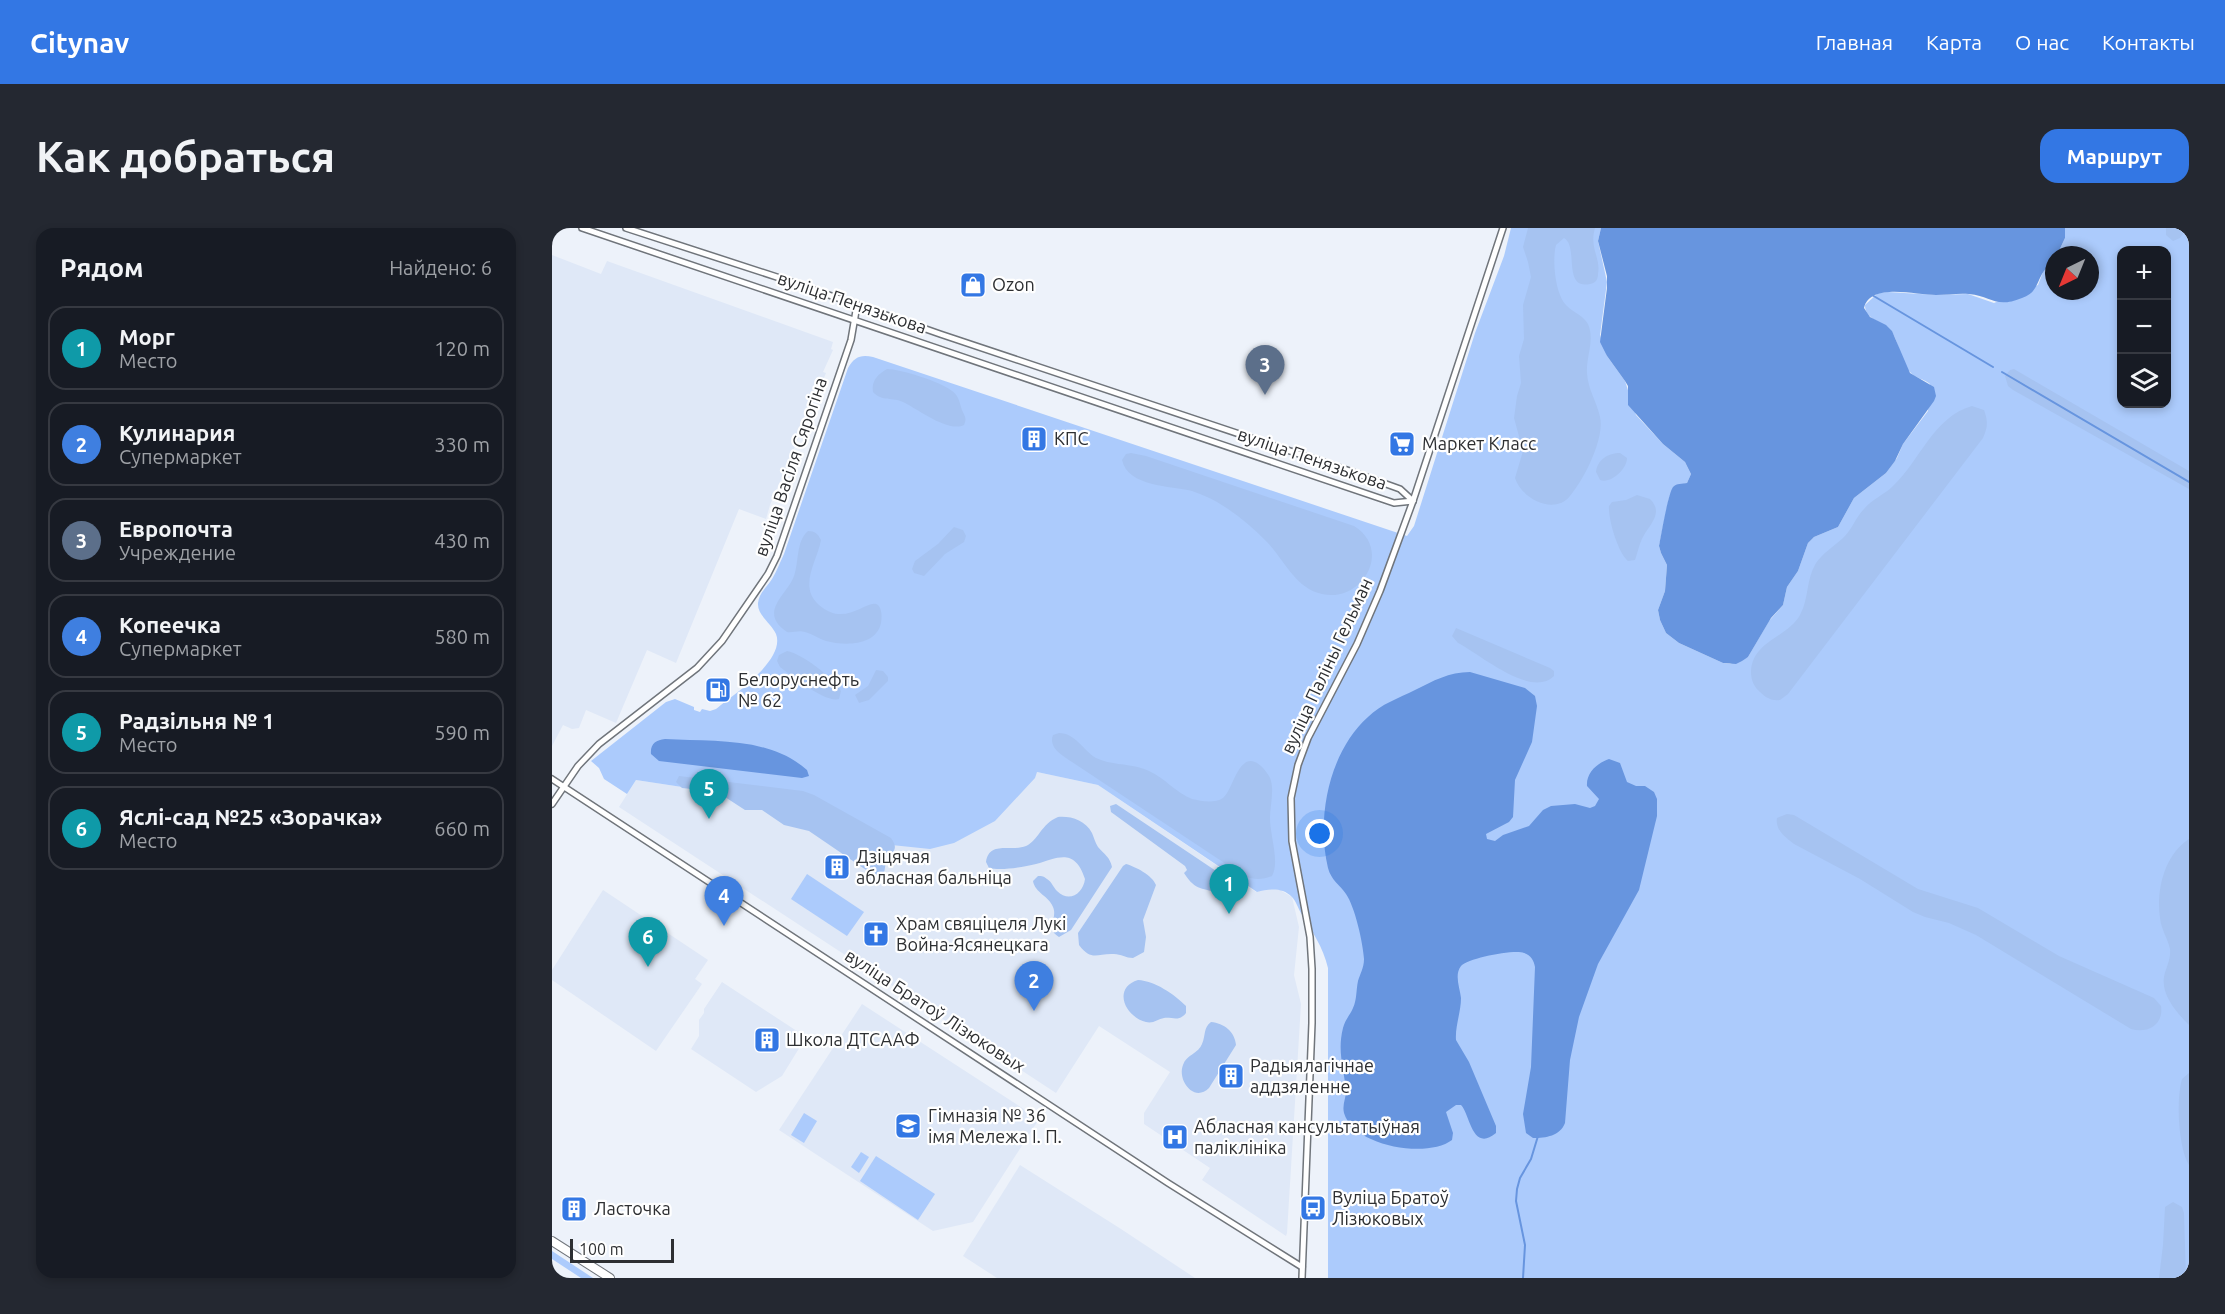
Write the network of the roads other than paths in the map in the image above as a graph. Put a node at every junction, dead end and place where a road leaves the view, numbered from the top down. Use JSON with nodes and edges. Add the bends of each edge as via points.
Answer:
{"nodes":[{"id":1,"x":582,"y":228,"type":"edge"},
{"id":2,"x":626,"y":228,"type":"edge"},
{"id":3,"x":1503,"y":228,"type":"edge"},
{"id":4,"x":857,"y":305,"type":"junction"},
{"id":5,"x":854,"y":320,"type":"junction"},
{"id":6,"x":1413,"y":501,"type":"junction"},
{"id":7,"x":552,"y":779,"type":"edge"},
{"id":8,"x":564,"y":787,"type":"junction"},
{"id":9,"x":552,"y":804,"type":"edge"},
{"id":10,"x":552,"y":1240,"type":"edge"},
{"id":11,"x":1302,"y":1267,"type":"junction"},
{"id":12,"x":610,"y":1278,"type":"edge"},
{"id":13,"x":1302,"y":1278,"type":"edge"}],
"edges":[{"from":1,"to":5,"type":"street","name":"вуліца Пенязькова"},
{"from":2,"to":4,"type":"street","name":"вуліца Пенязькова"},
{"from":3,"to":6,"type":"street","name":"вуліца Паліны Гельман"},
{"from":4,"to":5,"type":"street","name":"вуліца Васіля Сярогіна"},
{"from":4,"to":6,"type":"street","name":"вуліца Пенязькова","via":[[1389,485]]},
{"from":5,"to":6,"type":"street","name":"вуліца Пенязькова","via":[[1394,503]]},
{"from":5,"to":8,"type":"street","name":"вуліца Васіля Сярогіна","via":[[834,391],[768,574],[731,631],[697,668],[599,744]]},
{"from":6,"to":11,"type":"street","name":"вуліца Паліны Гельман","via":[[1357,644],[1308,738],[1291,798],[1292,841],[1312,969]]},
{"from":7,"to":8,"type":"street","name":"вуліца Братоў Лізюковых"},
{"from":8,"to":9,"type":"street","name":"вуліца Васіля Сярогіна"},
{"from":8,"to":11,"type":"street","name":"вуліца Братоў Лізюковых"},
{"from":10,"to":12,"type":"main road"},
{"from":11,"to":13,"type":"street","name":"вуліца Паліны Гельман"}]}
